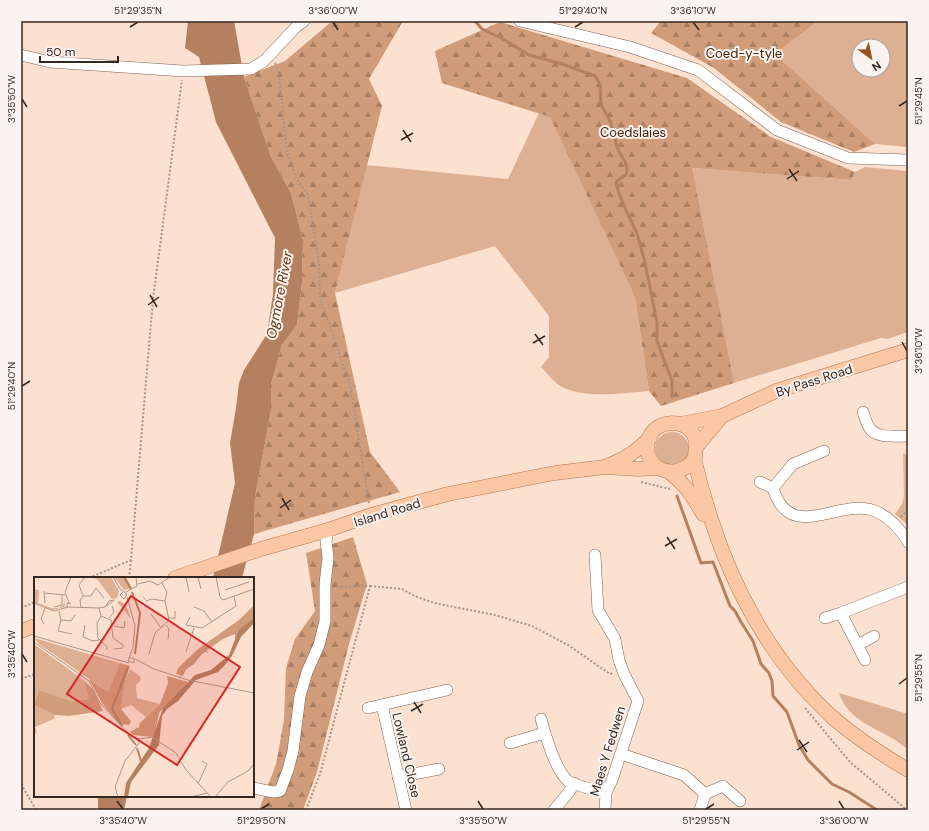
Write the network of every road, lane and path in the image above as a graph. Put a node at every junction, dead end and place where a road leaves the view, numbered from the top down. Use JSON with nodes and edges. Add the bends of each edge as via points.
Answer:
{"nodes":[{"id":1,"x":520,"y":21,"type":"edge"},
{"id":2,"x":300,"y":23,"type":"edge"},
{"id":3,"x":21,"y":55,"type":"edge"},
{"id":4,"x":270,"y":55,"type":"junction"},
{"id":5,"x":183,"y":71,"type":"junction"},
{"id":6,"x":908,"y":160,"type":"edge"},
{"id":7,"x":908,"y":350,"type":"edge"},
{"id":8,"x":863,"y":412,"type":"dead end"},
{"id":9,"x":722,"y":416,"type":"junction"},
{"id":10,"x":680,"y":424,"type":"junction"},
{"id":11,"x":908,"y":436,"type":"edge"},
{"id":12,"x":650,"y":438,"type":"junction"},
{"id":13,"x":824,"y":451,"type":"dead end"},
{"id":14,"x":696,"y":452,"type":"junction"},
{"id":15,"x":605,"y":467,"type":"junction"},
{"id":16,"x":664,"y":470,"type":"junction"},
{"id":17,"x":760,"y":482,"type":"dead end"},
{"id":18,"x":773,"y":488,"type":"junction"},
{"id":19,"x":371,"y":515,"type":"junction"},
{"id":20,"x":328,"y":530,"type":"junction"},
{"id":21,"x":716,"y":534,"type":"junction"},
{"id":22,"x":908,"y":542,"type":"edge"},
{"id":23,"x":595,"y":555,"type":"dead end"},
{"id":24,"x":131,"y":560,"type":"junction"},
{"id":25,"x":91,"y":577,"type":"edge"},
{"id":26,"x":129,"y":577,"type":"edge"},
{"id":27,"x":178,"y":577,"type":"edge"},
{"id":28,"x":325,"y":586,"type":"junction"},
{"id":29,"x":370,"y":586,"type":"junction"},
{"id":30,"x":908,"y":587,"type":"edge"},
{"id":31,"x":34,"y":602,"type":"edge"},
{"id":32,"x":21,"y":608,"type":"edge"},
{"id":33,"x":841,"y":612,"type":"junction"},
{"id":34,"x":825,"y":618,"type":"dead end"},
{"id":35,"x":34,"y":626,"type":"edge"},
{"id":36,"x":21,"y":631,"type":"edge"},
{"id":37,"x":874,"y":636,"type":"dead end"},
{"id":38,"x":858,"y":645,"type":"junction"},
{"id":39,"x":865,"y":660,"type":"dead end"},
{"id":40,"x":623,"y":671,"type":"junction"},
{"id":41,"x":34,"y":674,"type":"edge"},
{"id":42,"x":21,"y":679,"type":"edge"},
{"id":43,"x":447,"y":690,"type":"dead end"},
{"id":44,"x":382,"y":705,"type":"junction"},
{"id":45,"x":368,"y":708,"type":"dead end"},
{"id":46,"x":541,"y":719,"type":"dead end"},
{"id":47,"x":545,"y":733,"type":"junction"},
{"id":48,"x":510,"y":743,"type":"dead end"},
{"id":49,"x":620,"y":754,"type":"junction"},
{"id":50,"x":440,"y":769,"type":"dead end"},
{"id":51,"x":908,"y":770,"type":"edge"},
{"id":52,"x":398,"y":777,"type":"junction"},
{"id":53,"x":21,"y":784,"type":"edge"},
{"id":54,"x":574,"y":784,"type":"junction"},
{"id":55,"x":254,"y":788,"type":"edge"},
{"id":56,"x":606,"y":793,"type":"junction"},
{"id":57,"x":705,"y":794,"type":"junction"},
{"id":58,"x":738,"y":795,"type":"dead end"},
{"id":59,"x":36,"y":810,"type":"edge"},
{"id":60,"x":306,"y":810,"type":"edge"},
{"id":61,"x":406,"y":810,"type":"edge"},
{"id":62,"x":554,"y":810,"type":"edge"},
{"id":63,"x":605,"y":810,"type":"edge"},
{"id":64,"x":700,"y":810,"type":"edge"}],
"edges":[{"from":1,"to":6,"type":"street","via":[[630,46],[698,70],[777,130],[848,158]]},
{"from":2,"to":4,"type":"street"},
{"from":3,"to":5,"type":"street","via":[[50,62]]},
{"from":4,"to":5,"type":"street","via":[[251,69]]},
{"from":4,"to":19,"type":"path","via":[[278,68],[287,150],[296,178],[308,196],[319,262],[320,298],[350,385]]},
{"from":5,"to":24,"type":"path","via":[[154,300]]},
{"from":7,"to":9,"type":"main road","name":"By Pass Road","via":[[776,391]]},
{"from":8,"to":11,"type":"street","via":[[869,428],[876,434]]},
{"from":9,"to":10,"type":"main road","name":"By Pass Road"},
{"from":9,"to":14,"type":"main road","name":"By Pass Road"},
{"from":10,"to":12,"type":"main road","via":[[659,427]]},
{"from":10,"to":14,"type":"main road","via":[[692,432]]},
{"from":12,"to":15,"type":"main road","name":"Island Road","via":[[625,458]]},
{"from":12,"to":16,"type":"main road","via":[[650,458]]},
{"from":13,"to":18,"type":"street","via":[[793,464]]},
{"from":14,"to":16,"type":"main road","via":[[687,468]]},
{"from":14,"to":21,"type":"main road","via":[[702,492]]},
{"from":15,"to":16,"type":"main road","name":"Island Road"},
{"from":15,"to":19,"type":"main road","name":"Island Road","via":[[555,472],[502,482]]},
{"from":16,"to":21,"type":"main road","via":[[690,491]]},
{"from":17,"to":18,"type":"street"},
{"from":18,"to":22,"type":"street","via":[[783,508],[798,517],[820,516],[847,509],[875,511],[902,531]]},
{"from":19,"to":20,"type":"main road","name":"Island Road"},
{"from":20,"to":27,"type":"main road","name":"Island Road"},
{"from":20,"to":28,"type":"street"},
{"from":21,"to":51,"type":"main road","via":[[741,595],[786,666],[808,693],[832,716],[874,750]]},
{"from":23,"to":40,"type":"street","via":[[598,610],[615,639]]},
{"from":24,"to":25,"type":"path"},
{"from":24,"to":26,"type":"path"},
{"from":28,"to":29,"type":"path"},
{"from":28,"to":55,"type":"street","via":[[325,621],[300,696],[288,770],[280,790],[273,792]]},
{"from":29,"to":40,"type":"path","via":[[402,589],[434,603],[495,615],[532,626],[568,644],[610,674]]},
{"from":29,"to":60,"type":"path","via":[[320,774]]},
{"from":30,"to":33,"type":"street"},
{"from":31,"to":32,"type":"path"},
{"from":33,"to":34,"type":"street"},
{"from":33,"to":38,"type":"street"},
{"from":35,"to":36,"type":"main road"},
{"from":37,"to":38,"type":"street"},
{"from":38,"to":39,"type":"street"},
{"from":40,"to":49,"type":"street","name":"Maes Y Fedwen","via":[[638,701]]},
{"from":41,"to":42,"type":"path"},
{"from":43,"to":44,"type":"street","name":"Lowland Close"},
{"from":44,"to":45,"type":"street","name":"Lowland Close"},
{"from":44,"to":52,"type":"street","name":"Lowland Close"},
{"from":46,"to":47,"type":"street"},
{"from":47,"to":48,"type":"street"},
{"from":47,"to":54,"type":"street","via":[[559,769],[569,782]]},
{"from":49,"to":56,"type":"street","name":"Maes Y Fedwen"},
{"from":49,"to":57,"type":"street","via":[[684,775]]},
{"from":50,"to":52,"type":"street"},
{"from":52,"to":61,"type":"street","name":"Lowland Close"},
{"from":53,"to":59,"type":"path"},
{"from":54,"to":56,"type":"street"},
{"from":54,"to":62,"type":"street"},
{"from":56,"to":63,"type":"street","name":"Maes Y Fedwen"},
{"from":57,"to":58,"type":"street","via":[[723,786]]},
{"from":57,"to":64,"type":"street"}]}
